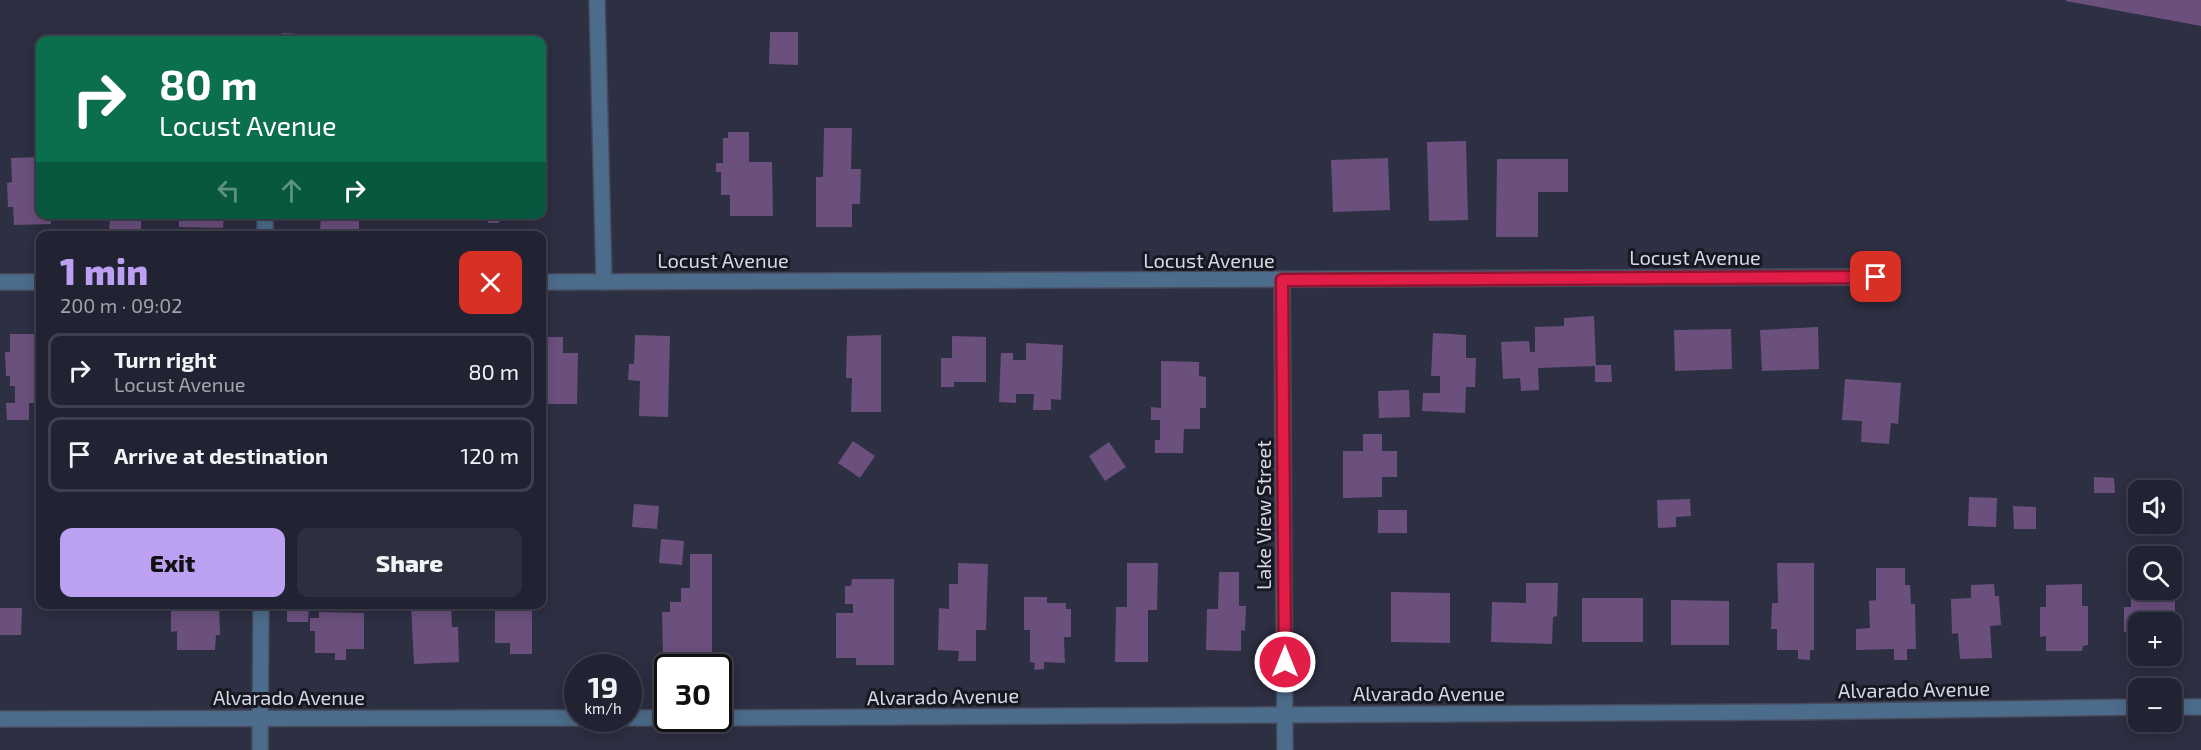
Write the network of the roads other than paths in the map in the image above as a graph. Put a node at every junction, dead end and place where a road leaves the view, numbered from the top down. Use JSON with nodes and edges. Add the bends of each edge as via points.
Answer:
{"nodes":[{"id":1,"x":597,"y":0,"type":"edge"},
{"id":2,"x":1876,"y":277,"type":"dead end"},
{"id":3,"x":1282,"y":280,"type":"junction"},
{"id":4,"x":0,"y":282,"type":"edge"},
{"id":5,"x":36,"y":282,"type":"edge"},
{"id":6,"x":546,"y":282,"type":"edge"},
{"id":7,"x":604,"y":282,"type":"junction"},
{"id":8,"x":261,"y":609,"type":"edge"},
{"id":9,"x":2201,"y":706,"type":"edge"},
{"id":10,"x":2128,"y":707,"type":"edge"},
{"id":11,"x":2182,"y":707,"type":"edge"},
{"id":12,"x":1285,"y":714,"type":"junction"},
{"id":13,"x":564,"y":718,"type":"edge"},
{"id":14,"x":732,"y":718,"type":"edge"},
{"id":15,"x":0,"y":719,"type":"edge"},
{"id":16,"x":260,"y":719,"type":"junction"},
{"id":17,"x":260,"y":750,"type":"edge"},
{"id":18,"x":1285,"y":750,"type":"edge"}],
"edges":[{"from":1,"to":7,"type":"street"},
{"from":2,"to":3,"type":"street","name":"Locust Avenue"},
{"from":3,"to":7,"type":"street","name":"Locust Avenue"},
{"from":3,"to":12,"type":"street","name":"Lake View Street"},
{"from":4,"to":5,"type":"street"},
{"from":6,"to":7,"type":"street","name":"Locust Avenue"},
{"from":8,"to":16,"type":"street"},
{"from":9,"to":11,"type":"street"},
{"from":10,"to":12,"type":"street","name":"Alvarado Avenue"},
{"from":12,"to":14,"type":"street","name":"Alvarado Avenue"},
{"from":12,"to":18,"type":"street","name":"Lake View Street"},
{"from":13,"to":16,"type":"street","name":"Alvarado Avenue"},
{"from":15,"to":16,"type":"street","name":"Alvarado Avenue"},
{"from":16,"to":17,"type":"street"}]}
